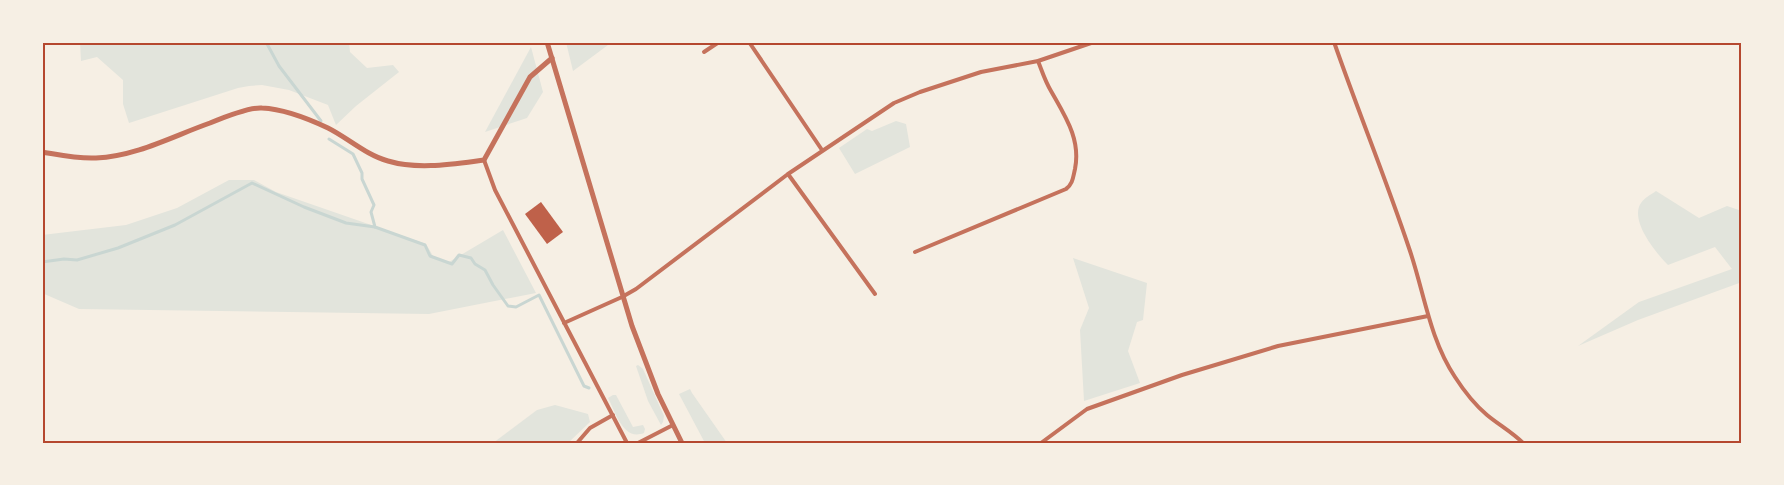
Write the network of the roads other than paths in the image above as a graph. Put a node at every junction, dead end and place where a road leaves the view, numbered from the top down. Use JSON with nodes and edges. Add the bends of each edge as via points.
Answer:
{"nodes":[{"id":1,"x":547,"y":42,"type":"edge"},
{"id":2,"x":719,"y":42,"type":"edge"},
{"id":3,"x":749,"y":42,"type":"edge"},
{"id":4,"x":1094,"y":42,"type":"edge"},
{"id":5,"x":1334,"y":42,"type":"edge"},
{"id":6,"x":704,"y":52,"type":"dead end"},
{"id":7,"x":552,"y":58,"type":"junction"},
{"id":8,"x":1038,"y":61,"type":"junction"},
{"id":9,"x":822,"y":150,"type":"junction"},
{"id":10,"x":42,"y":152,"type":"edge"},
{"id":11,"x":484,"y":160,"type":"junction"},
{"id":12,"x":788,"y":174,"type":"junction"},
{"id":13,"x":915,"y":252,"type":"dead end"},
{"id":14,"x":875,"y":294,"type":"dead end"},
{"id":15,"x":622,"y":297,"type":"junction"},
{"id":16,"x":1428,"y":316,"type":"junction"},
{"id":17,"x":564,"y":323,"type":"junction"},
{"id":18,"x":613,"y":415,"type":"junction"},
{"id":19,"x":673,"y":426,"type":"junction"},
{"id":20,"x":577,"y":443,"type":"edge"},
{"id":21,"x":627,"y":443,"type":"edge"},
{"id":22,"x":638,"y":443,"type":"edge"},
{"id":23,"x":682,"y":443,"type":"edge"},
{"id":24,"x":1041,"y":443,"type":"edge"},
{"id":25,"x":1523,"y":443,"type":"edge"}],
"edges":[{"from":1,"to":7,"type":"street"},
{"from":2,"to":6,"type":"street"},
{"from":3,"to":9,"type":"street"},
{"from":4,"to":8,"type":"street"},
{"from":5,"to":16,"type":"street","via":[[1394,201]]},
{"from":7,"to":11,"type":"street","via":[[530,77]]},
{"from":7,"to":15,"type":"street"},
{"from":8,"to":9,"type":"street","via":[[981,72],[920,92],[894,103]]},
{"from":8,"to":13,"type":"street","via":[[1075,138],[1077,158],[1070,185]]},
{"from":9,"to":12,"type":"street"},
{"from":10,"to":11,"type":"street","via":[[70,157],[119,155],[260,107],[328,128],[387,161],[419,165]]},
{"from":11,"to":17,"type":"street","via":[[495,190]]},
{"from":12,"to":14,"type":"street"},
{"from":12,"to":15,"type":"street"},
{"from":15,"to":17,"type":"street"},
{"from":15,"to":19,"type":"street"},
{"from":16,"to":24,"type":"street","via":[[1278,346],[1182,375],[1087,409]]},
{"from":16,"to":25,"type":"street","via":[[1443,356],[1473,402]]},
{"from":17,"to":18,"type":"street"},
{"from":18,"to":20,"type":"street","via":[[590,428]]},
{"from":18,"to":21,"type":"street"},
{"from":19,"to":22,"type":"street"},
{"from":19,"to":23,"type":"street"}]}
